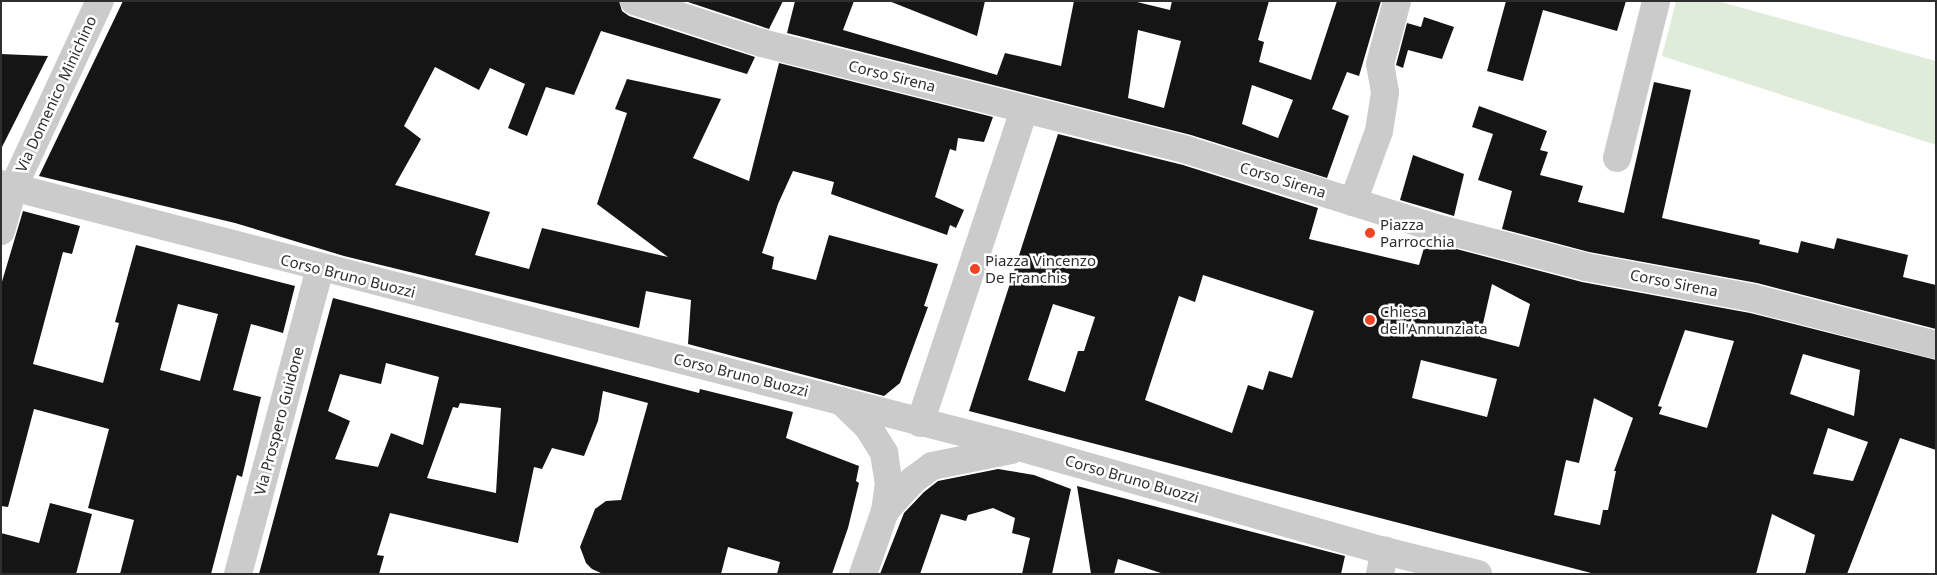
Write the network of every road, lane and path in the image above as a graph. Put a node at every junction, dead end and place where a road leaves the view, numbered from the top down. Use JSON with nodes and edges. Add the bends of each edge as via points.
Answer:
{"nodes":[{"id":1,"x":100,"y":1,"type":"edge"},
{"id":2,"x":634,"y":1,"type":"edge"},
{"id":3,"x":1397,"y":1,"type":"edge"},
{"id":4,"x":1656,"y":1,"type":"edge"},
{"id":5,"x":1024,"y":110,"type":"junction"},
{"id":6,"x":1617,"y":158,"type":"dead end"},
{"id":7,"x":7,"y":186,"type":"edge"},
{"id":8,"x":1353,"y":202,"type":"junction"},
{"id":9,"x":1,"y":231,"type":"edge"},
{"id":10,"x":320,"y":269,"type":"junction"},
{"id":11,"x":1936,"y":346,"type":"edge"},
{"id":12,"x":840,"y":400,"type":"junction"},
{"id":13,"x":920,"y":422,"type":"junction"},
{"id":14,"x":1019,"y":447,"type":"junction"},
{"id":15,"x":885,"y":511,"type":"junction"},
{"id":16,"x":1383,"y":563,"type":"edge"},
{"id":17,"x":238,"y":574,"type":"edge"},
{"id":18,"x":862,"y":574,"type":"edge"},
{"id":19,"x":1478,"y":574,"type":"edge"}],
"edges":[{"from":1,"to":7,"type":"street","name":"Via Domenico Minichino"},
{"from":2,"to":5,"type":"street","name":"Corso Sirena","via":[[762,43]]},
{"from":3,"to":8,"type":"street","via":[[1380,64],[1385,92],[1378,131]]},
{"from":4,"to":6,"type":"street"},
{"from":5,"to":8,"type":"street","name":"Corso Sirena","via":[[1187,150]]},
{"from":5,"to":13,"type":"street"},
{"from":7,"to":9,"type":"street","name":"Via Domenico Minichino"},
{"from":7,"to":10,"type":"street","name":"Corso Bruno Buozzi"},
{"from":8,"to":11,"type":"street","name":"Corso Sirena","via":[[1586,266],[1753,298]]},
{"from":10,"to":12,"type":"street","name":"Corso Bruno Buozzi"},
{"from":10,"to":17,"type":"street","name":"Via Prospero Guidone"},
{"from":12,"to":13,"type":"street","name":"Corso Bruno Buozzi"},
{"from":12,"to":15,"type":"street","via":[[868,427],[884,453],[890,483]]},
{"from":13,"to":14,"type":"street","name":"Corso Bruno Buozzi"},
{"from":14,"to":15,"type":"street","via":[[932,466],[913,480]]},
{"from":14,"to":16,"type":"street","name":"Corso Bruno Buozzi"},
{"from":15,"to":18,"type":"street"},
{"from":16,"to":19,"type":"street","name":"Corso Bruno Buozzi"}]}
